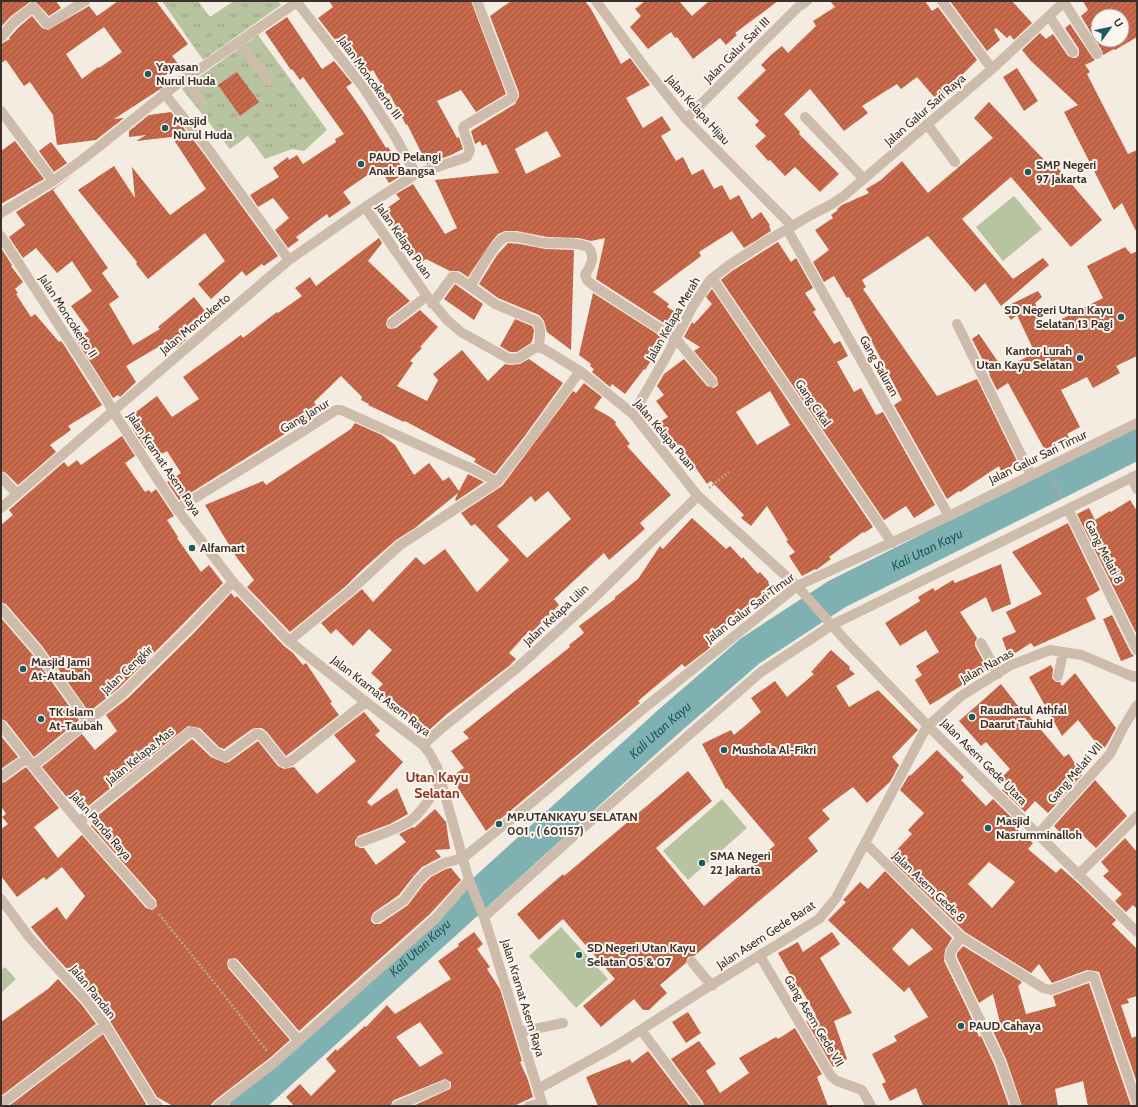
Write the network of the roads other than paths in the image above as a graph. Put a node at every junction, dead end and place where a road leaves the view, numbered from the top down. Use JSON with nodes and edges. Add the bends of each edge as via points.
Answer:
{"nodes":[{"id":1,"x":85,"y":1,"type":"edge"},
{"id":2,"x":297,"y":1,"type":"edge"},
{"id":3,"x":478,"y":1,"type":"edge"},
{"id":4,"x":596,"y":1,"type":"edge"},
{"id":5,"x":807,"y":1,"type":"edge"},
{"id":6,"x":942,"y":1,"type":"edge"},
{"id":7,"x":1065,"y":1,"type":"edge"},
{"id":8,"x":795,"y":5,"type":"edge"},
{"id":9,"x":1049,"y":16,"type":"junction"},
{"id":10,"x":1,"y":37,"type":"edge"},
{"id":11,"x":239,"y":42,"type":"junction"},
{"id":12,"x":1074,"y":52,"type":"dead end"},
{"id":13,"x":1097,"y":54,"type":"dead end"},
{"id":14,"x":992,"y":70,"type":"junction"},
{"id":15,"x":186,"y":77,"type":"junction"},
{"id":16,"x":269,"y":81,"type":"dead end"},
{"id":17,"x":164,"y":93,"type":"junction"},
{"id":18,"x":201,"y":102,"type":"dead end"},
{"id":19,"x":1,"y":111,"type":"edge"},
{"id":20,"x":684,"y":116,"type":"junction"},
{"id":21,"x":805,"y":117,"type":"dead end"},
{"id":22,"x":927,"y":124,"type":"junction"},
{"id":23,"x":955,"y":162,"type":"dead end"},
{"id":24,"x":416,"y":174,"type":"junction"},
{"id":25,"x":864,"y":179,"type":"junction"},
{"id":26,"x":53,"y":181,"type":"junction"},
{"id":27,"x":365,"y":207,"type":"junction"},
{"id":28,"x":1,"y":213,"type":"edge"},
{"id":29,"x":788,"y":228,"type":"junction"},
{"id":30,"x":1,"y":236,"type":"edge"},
{"id":31,"x":289,"y":260,"type":"junction"},
{"id":32,"x":712,"y":278,"type":"junction"},
{"id":33,"x":470,"y":286,"type":"junction"},
{"id":34,"x":430,"y":300,"type":"junction"},
{"id":35,"x":392,"y":324,"type":"dead end"},
{"id":36,"x":957,"y":324,"type":"dead end"},
{"id":37,"x":676,"y":339,"type":"junction"},
{"id":38,"x":539,"y":347,"type":"junction"},
{"id":39,"x":580,"y":371,"type":"junction"},
{"id":40,"x":712,"y":382,"type":"dead end"},
{"id":41,"x":113,"y":411,"type":"junction"},
{"id":42,"x":633,"y":414,"type":"junction"},
{"id":43,"x":1137,"y":423,"type":"edge"},
{"id":44,"x":1030,"y":475,"type":"junction"},
{"id":45,"x":1,"y":476,"type":"edge"},
{"id":46,"x":1135,"y":476,"type":"edge"},
{"id":47,"x":497,"y":482,"type":"junction"},
{"id":48,"x":1137,"y":489,"type":"edge"},
{"id":49,"x":17,"y":494,"type":"junction"},
{"id":50,"x":698,"y":496,"type":"junction"},
{"id":51,"x":1,"y":508,"type":"edge"},
{"id":52,"x":177,"y":509,"type":"junction"},
{"id":53,"x":1068,"y":509,"type":"junction"},
{"id":54,"x":949,"y":516,"type":"junction"},
{"id":55,"x":892,"y":542,"type":"junction"},
{"id":56,"x":233,"y":582,"type":"junction"},
{"id":57,"x":798,"y":588,"type":"junction"},
{"id":58,"x":1,"y":608,"type":"edge"},
{"id":59,"x":829,"y":621,"type":"junction"},
{"id":60,"x":289,"y":641,"type":"junction"},
{"id":61,"x":981,"y":643,"type":"dead end"},
{"id":62,"x":1137,"y":650,"type":"edge"},
{"id":63,"x":1063,"y":652,"type":"junction"},
{"id":64,"x":998,"y":674,"type":"junction"},
{"id":65,"x":1058,"y":676,"type":"dead end"},
{"id":66,"x":1137,"y":676,"type":"edge"},
{"id":67,"x":366,"y":702,"type":"junction"},
{"id":68,"x":1137,"y":705,"type":"edge"},
{"id":69,"x":88,"y":722,"type":"junction"},
{"id":70,"x":1,"y":724,"type":"edge"},
{"id":71,"x":928,"y":726,"type":"junction"},
{"id":72,"x":423,"y":745,"type":"junction"},
{"id":73,"x":30,"y":762,"type":"junction"},
{"id":74,"x":1,"y":776,"type":"edge"},
{"id":75,"x":441,"y":783,"type":"junction"},
{"id":76,"x":1135,"y":821,"type":"edge"},
{"id":77,"x":80,"y":822,"type":"junction"},
{"id":78,"x":1038,"y":834,"type":"junction"},
{"id":79,"x":361,"y":842,"type":"dead end"},
{"id":80,"x":865,"y":843,"type":"junction"},
{"id":81,"x":463,"y":858,"type":"junction"},
{"id":82,"x":1078,"y":875,"type":"junction"},
{"id":83,"x":470,"y":882,"type":"junction"},
{"id":84,"x":1,"y":899,"type":"edge"},
{"id":85,"x":151,"y":904,"type":"road end"},
{"id":86,"x":482,"y":912,"type":"junction"},
{"id":87,"x":377,"y":918,"type":"dead end"},
{"id":88,"x":1137,"y":932,"type":"edge"},
{"id":89,"x":961,"y":937,"type":"junction"},
{"id":90,"x":760,"y":956,"type":"junction"},
{"id":91,"x":692,"y":962,"type":"dead end"},
{"id":92,"x":233,"y":964,"type":"dead end"},
{"id":93,"x":712,"y":986,"type":"junction"},
{"id":94,"x":563,"y":1023,"type":"dead end"},
{"id":95,"x":105,"y":1025,"type":"junction"},
{"id":96,"x":641,"y":1030,"type":"junction"},
{"id":97,"x":520,"y":1032,"type":"junction"},
{"id":98,"x":300,"y":1041,"type":"junction"},
{"id":99,"x":445,"y":1085,"type":"dead end"},
{"id":100,"x":538,"y":1089,"type":"junction"},
{"id":101,"x":1137,"y":1103,"type":"edge"},
{"id":102,"x":1,"y":1104,"type":"edge"},
{"id":103,"x":542,"y":1104,"type":"edge"},
{"id":104,"x":158,"y":1106,"type":"edge"},
{"id":105,"x":218,"y":1106,"type":"edge"},
{"id":106,"x":398,"y":1106,"type":"edge"},
{"id":107,"x":529,"y":1106,"type":"edge"},
{"id":108,"x":698,"y":1106,"type":"edge"},
{"id":109,"x":871,"y":1106,"type":"edge"},
{"id":110,"x":1016,"y":1106,"type":"edge"}],
"edges":[{"from":1,"to":10,"type":"street","via":[[48,24],[33,7],[14,22]]},
{"from":2,"to":11,"type":"street"},
{"from":2,"to":24,"type":"street","name":"Jalan Moncokerto III","via":[[363,88],[393,132]]},
{"from":3,"to":24,"type":"street","name":"Jalan Moncokerto","via":[[512,98],[462,128],[470,150],[466,157]]},
{"from":4,"to":20,"type":"street","name":"Jalan Kelapa Hijau"},
{"from":5,"to":8,"type":"street","name":"Jalan Galur Sari III"},
{"from":6,"to":14,"type":"street"},
{"from":7,"to":9,"type":"street","name":"Jalan Galur Sari Raya"},
{"from":7,"to":13,"type":"street"},
{"from":8,"to":20,"type":"street","name":"Jalan Galur Sari III"},
{"from":9,"to":12,"type":"street"},
{"from":9,"to":14,"type":"street","name":"Jalan Galur Sari Raya"},
{"from":11,"to":15,"type":"street"},
{"from":11,"to":16,"type":"street"},
{"from":14,"to":22,"type":"street","name":"Jalan Galur Sari Raya"},
{"from":15,"to":17,"type":"street"},
{"from":15,"to":18,"type":"street"},
{"from":17,"to":26,"type":"street"},
{"from":17,"to":31,"type":"street"},
{"from":19,"to":26,"type":"street"},
{"from":20,"to":29,"type":"street","name":"Jalan Kelapa Hijau"},
{"from":21,"to":25,"type":"street"},
{"from":22,"to":23,"type":"street"},
{"from":22,"to":25,"type":"street","name":"Jalan Galur Sari Raya"},
{"from":24,"to":27,"type":"street","name":"Jalan Moncokerto"},
{"from":25,"to":29,"type":"street","name":"Jalan Galur Sari Raya","via":[[832,204]]},
{"from":26,"to":28,"type":"street"},
{"from":27,"to":31,"type":"street","name":"Jalan Moncokerto"},
{"from":27,"to":34,"type":"street","name":"Jalan Kelapa Puan"},
{"from":29,"to":32,"type":"street","name":"Jalan Kelapa Merah"},
{"from":29,"to":54,"type":"street","name":"Gang Saluran"},
{"from":30,"to":41,"type":"street","name":"Jalan Moncokerto II"},
{"from":31,"to":41,"type":"street","name":"Jalan Moncokerto"},
{"from":32,"to":37,"type":"street","name":"Jalan Kelapa Merah","via":[[693,306]]},
{"from":32,"to":55,"type":"street","name":"Gang Cikal"},
{"from":33,"to":34,"type":"street","via":[[452,277]]},
{"from":33,"to":37,"type":"street","via":[[497,243],[505,237],[543,243],[581,244],[591,251],[592,259],[586,275],[587,280]]},
{"from":33,"to":38,"type":"street","via":[[494,304],[536,321],[540,328]]},
{"from":34,"to":35,"type":"street"},
{"from":34,"to":38,"type":"street","name":"Jalan Kelapa Puan","via":[[461,332],[509,359],[519,358]]},
{"from":36,"to":44,"type":"street"},
{"from":37,"to":40,"type":"street"},
{"from":37,"to":42,"type":"street","name":"Jalan Kelapa Merah"},
{"from":38,"to":39,"type":"street","name":"Jalan Kelapa Puan"},
{"from":39,"to":42,"type":"street","name":"Jalan Kelapa Puan"},
{"from":39,"to":47,"type":"street"},
{"from":41,"to":49,"type":"street","name":"Jalan Moncokerto"},
{"from":41,"to":52,"type":"street","name":"Jalan Kramat Asem Raya"},
{"from":42,"to":50,"type":"street","name":"Jalan Kelapa Puan"},
{"from":43,"to":44,"type":"street","name":"Jalan Galur Sari Timur"},
{"from":44,"to":54,"type":"street","name":"Jalan Galur Sari Timur"},
{"from":45,"to":49,"type":"street"},
{"from":46,"to":48,"type":"street"},
{"from":46,"to":53,"type":"street"},
{"from":47,"to":52,"type":"street","name":"Gang Janur","via":[[355,416],[336,410]]},
{"from":47,"to":60,"type":"street","via":[[400,545],[350,591]]},
{"from":49,"to":51,"type":"street","name":"Jalan Moncokerto"},
{"from":50,"to":57,"type":"street","name":"Jalan Kelapa Puan"},
{"from":50,"to":72,"type":"street","name":"Jalan Kelapa Lilin","via":[[517,668]]},
{"from":52,"to":56,"type":"street","name":"Jalan Kramat Asem Raya"},
{"from":53,"to":59,"type":"street"},
{"from":53,"to":62,"type":"street","name":"Gang Melati 8"},
{"from":54,"to":55,"type":"street","name":"Jalan Galur Sari Timur"},
{"from":55,"to":57,"type":"street","name":"Jalan Galur Sari Timur"},
{"from":56,"to":60,"type":"street","name":"Jalan Kramat Asem Raya"},
{"from":56,"to":69,"type":"street","name":"Jalan Cengkir","via":[[129,687]]},
{"from":57,"to":59,"type":"street","name":"Jalan Kelapa Puan"},
{"from":57,"to":81,"type":"street","name":"Jalan Galur Sari Timur","via":[[648,705]]},
{"from":58,"to":69,"type":"street","via":[[37,650]]},
{"from":59,"to":71,"type":"street","name":"Jalan Asem Gede Utara"},
{"from":59,"to":86,"type":"street","via":[[760,672]]},
{"from":60,"to":67,"type":"street","name":"Jalan Kramat Asem Raya"},
{"from":61,"to":64,"type":"street"},
{"from":63,"to":64,"type":"street","name":"Jalan Nanas","via":[[1050,650],[1011,665]]},
{"from":63,"to":65,"type":"street"},
{"from":63,"to":66,"type":"street","name":"Jalan Nanas","via":[[1082,655],[1134,677]]},
{"from":64,"to":71,"type":"street","name":"Jalan Nanas","via":[[961,696]]},
{"from":67,"to":72,"type":"street","name":"Jalan Kramat Asem Raya"},
{"from":67,"to":77,"type":"street","name":"Jalan Kelapa Mas","via":[[286,763],[259,734],[224,757],[215,752],[196,733],[190,732]]},
{"from":68,"to":78,"type":"street","name":"Gang Melati VII","via":[[1110,754]]},
{"from":69,"to":73,"type":"street","name":"Jalan Cengkir"},
{"from":70,"to":73,"type":"street"},
{"from":71,"to":78,"type":"street","name":"Jalan Asem Gede Utara"},
{"from":71,"to":80,"type":"street","name":"Jalan Asem Gede Barat"},
{"from":72,"to":75,"type":"street","name":"Jalan Kramat Asem Raya","via":[[437,767]]},
{"from":73,"to":74,"type":"street","name":"Jalan Cengkir"},
{"from":73,"to":77,"type":"street","name":"Jalan Panda Raya"},
{"from":75,"to":79,"type":"street","via":[[410,821]]},
{"from":75,"to":81,"type":"street","name":"Jalan Kramat Asem Raya"},
{"from":76,"to":82,"type":"street"},
{"from":77,"to":85,"type":"street","name":"Jalan Panda Raya"},
{"from":78,"to":82,"type":"street","name":"Jalan Asem Gede Utara"},
{"from":80,"to":89,"type":"street","name":"Jalan Asem Gede 8"},
{"from":80,"to":90,"type":"street","name":"Jalan Asem Gede Barat","via":[[836,898],[819,919]]},
{"from":81,"to":83,"type":"street","name":"Jalan Kramat Asem Raya"},
{"from":81,"to":87,"type":"street","via":[[444,862],[427,872],[404,900]]},
{"from":82,"to":88,"type":"street","name":"Jalan Asem Gede Utara"},
{"from":83,"to":86,"type":"street","name":"Jalan Kramat Asem Raya"},
{"from":83,"to":98,"type":"street","via":[[435,919]]},
{"from":84,"to":95,"type":"street","name":"Jalan Pandan","via":[[29,937],[87,1001]]},
{"from":86,"to":97,"type":"street","name":"Jalan Kramat Asem Raya"},
{"from":89,"to":101,"type":"street","via":[[1043,988],[1051,990],[1089,976],[1094,977]]},
{"from":89,"to":110,"type":"street","name":"Jalan Asem Gede 8","via":[[951,951],[950,958],[1000,1061]]},
{"from":90,"to":93,"type":"street","name":"Jalan Asem Gede Barat"},
{"from":90,"to":109,"type":"street","name":"Gang Asem Gede VII","via":[[831,1076],[837,1081],[862,1090]]},
{"from":91,"to":93,"type":"street"},
{"from":92,"to":98,"type":"street"},
{"from":93,"to":96,"type":"street","name":"Jalan Asem Gede Barat"},
{"from":94,"to":97,"type":"street"},
{"from":95,"to":102,"type":"street"},
{"from":95,"to":104,"type":"street","name":"Jalan Pandan","via":[[152,1101]]},
{"from":96,"to":100,"type":"street","name":"Jalan Asem Gede Barat","via":[[614,1048]]},
{"from":96,"to":108,"type":"street"},
{"from":97,"to":100,"type":"street","name":"Jalan Kramat Asem Raya"},
{"from":98,"to":105,"type":"street"},
{"from":99,"to":106,"type":"street"},
{"from":100,"to":103,"type":"street","name":"Jalan Kramat Asem Raya"},
{"from":103,"to":107,"type":"street"}]}
